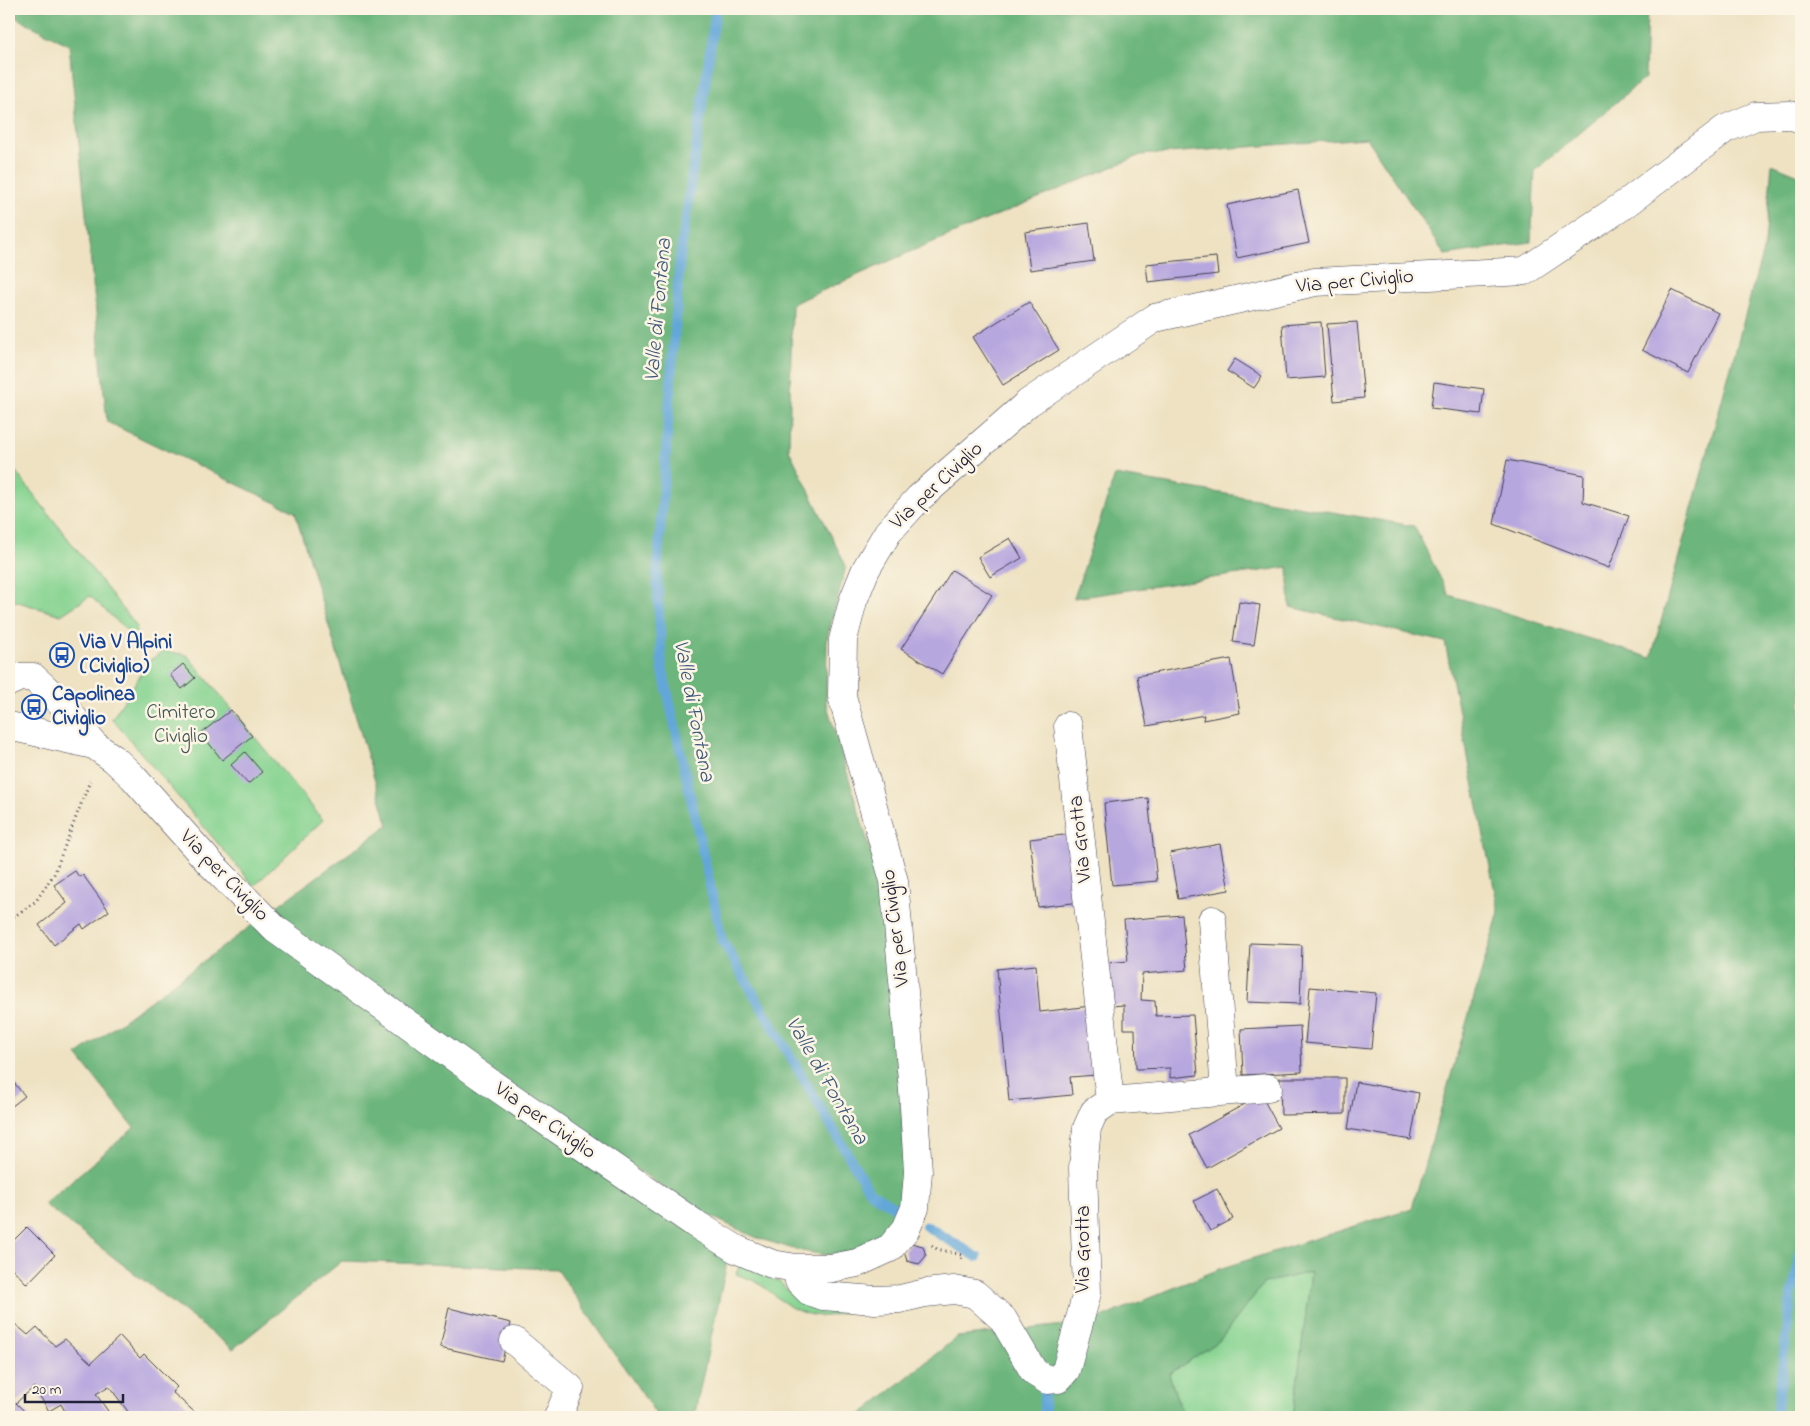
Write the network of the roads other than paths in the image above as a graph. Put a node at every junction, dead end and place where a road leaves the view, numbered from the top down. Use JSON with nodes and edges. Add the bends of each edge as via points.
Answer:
{"nodes":[{"id":1,"x":1801,"y":118,"type":"edge"},
{"id":2,"x":9,"y":682,"type":"edge"},
{"id":3,"x":9,"y":724,"type":"edge"},
{"id":4,"x":1068,"y":726,"type":"dead end"},
{"id":5,"x":94,"y":745,"type":"junction"},
{"id":6,"x":1212,"y":920,"type":"dead end"},
{"id":7,"x":1268,"y":1088,"type":"dead end"},
{"id":8,"x":1225,"y":1091,"type":"junction"},
{"id":9,"x":1110,"y":1101,"type":"junction"},
{"id":10,"x":796,"y":1268,"type":"junction"},
{"id":11,"x":514,"y":1341,"type":"dead end"},
{"id":12,"x":558,"y":1417,"type":"edge"}],
"edges":[{"from":1,"to":10,"type":"street","name":"Via per Civiglio","via":[[1790,115],[1756,116],[1725,129],[1621,207],[1525,271],[1316,282],[1155,318],[1028,403],[919,498],[888,532],[866,569],[853,601],[843,640],[842,696],[894,881],[913,1091],[918,1172],[915,1208],[906,1229],[890,1248],[857,1263],[832,1268]]},
{"from":2,"to":5,"type":"street","via":[[20,677],[33,677],[64,706]]},
{"from":3,"to":5,"type":"street","name":"Via per Civiglio"},
{"from":4,"to":9,"type":"street","name":"Via Grotta"},
{"from":5,"to":10,"type":"street","name":"Via per Civiglio","via":[[133,777],[208,861],[275,929],[694,1223],[736,1249],[772,1264]]},
{"from":6,"to":8,"type":"street"},
{"from":7,"to":8,"type":"street"},
{"from":8,"to":9,"type":"street"},
{"from":9,"to":10,"type":"street","name":"Via Grotta","via":[[1094,1112],[1087,1128],[1083,1168],[1087,1293],[1066,1370],[1058,1379],[1047,1380],[1034,1372],[1003,1319],[975,1294],[954,1290],[875,1300],[823,1296],[808,1290],[799,1281]]},
{"from":11,"to":12,"type":"street","via":[[570,1388]]}]}
